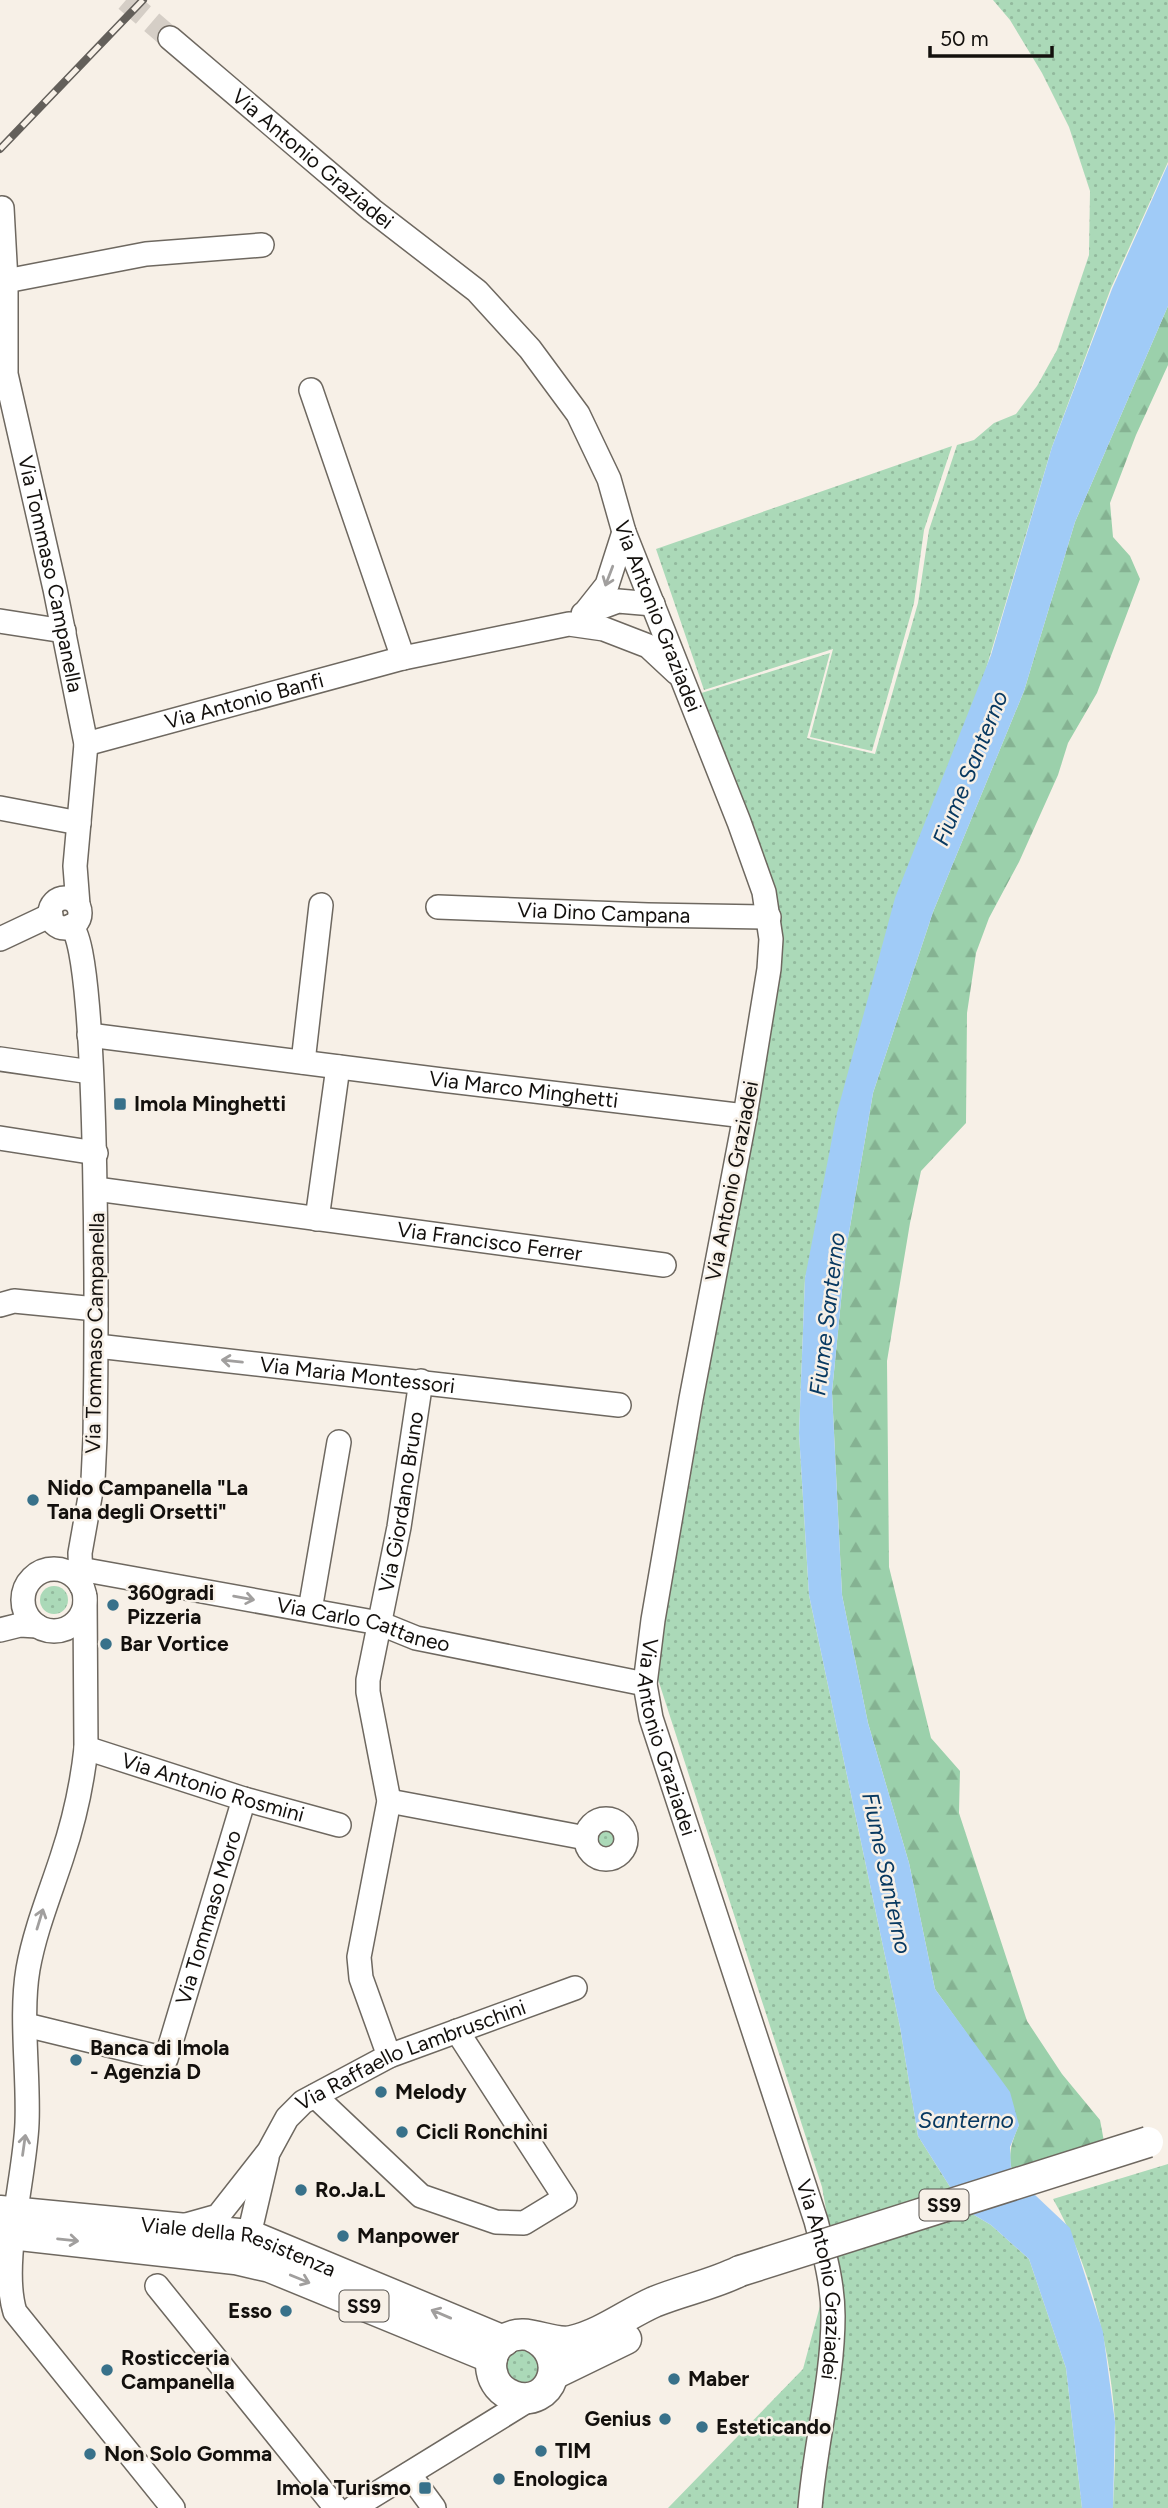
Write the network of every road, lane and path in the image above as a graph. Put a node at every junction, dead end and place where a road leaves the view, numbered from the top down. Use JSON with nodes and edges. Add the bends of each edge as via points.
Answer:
{"nodes":[{"id":1,"x":170,"y":38,"type":"tunnel mouth"},
{"id":2,"x":2,"y":208,"type":"dead end"},
{"id":3,"x":262,"y":245,"type":"dead end"},
{"id":4,"x":6,"y":281,"type":"junction"},
{"id":5,"x":311,"y":390,"type":"dead end"},
{"id":6,"x":624,"y":532,"type":"junction"},
{"id":7,"x":653,"y":604,"type":"junction"},
{"id":8,"x":577,"y":619,"type":"junction"},
{"id":9,"x":0,"y":621,"type":"edge"},
{"id":10,"x":604,"y":629,"type":"junction"},
{"id":11,"x":64,"y":631,"type":"junction"},
{"id":12,"x":403,"y":658,"type":"junction"},
{"id":13,"x":682,"y":678,"type":"junction"},
{"id":14,"x":86,"y":744,"type":"junction"},
{"id":15,"x":0,"y":808,"type":"edge"},
{"id":16,"x":79,"y":823,"type":"junction"},
{"id":17,"x":321,"y":905,"type":"dead end"},
{"id":18,"x":438,"y":907,"type":"dead end"},
{"id":19,"x":66,"y":911,"type":"junction"},
{"id":20,"x":769,"y":917,"type":"junction"},
{"id":21,"x":0,"y":939,"type":"edge"},
{"id":22,"x":89,"y":1035,"type":"junction"},
{"id":23,"x":0,"y":1059,"type":"edge"},
{"id":24,"x":303,"y":1062,"type":"junction"},
{"id":25,"x":338,"y":1067,"type":"junction"},
{"id":26,"x":91,"y":1072,"type":"junction"},
{"id":27,"x":745,"y":1116,"type":"junction"},
{"id":28,"x":0,"y":1138,"type":"edge"},
{"id":29,"x":96,"y":1153,"type":"junction"},
{"id":30,"x":96,"y":1189,"type":"junction"},
{"id":31,"x":317,"y":1219,"type":"junction"},
{"id":32,"x":664,"y":1265,"type":"dead end"},
{"id":33,"x":0,"y":1305,"type":"edge"},
{"id":34,"x":96,"y":1309,"type":"junction"},
{"id":35,"x":97,"y":1346,"type":"junction"},
{"id":36,"x":422,"y":1381,"type":"junction"},
{"id":37,"x":619,"y":1405,"type":"dead end"},
{"id":38,"x":339,"y":1443,"type":"dead end"},
{"id":39,"x":87,"y":1513,"type":"junction"},
{"id":40,"x":50,"y":1569,"type":"junction"},
{"id":41,"x":82,"y":1584,"type":"junction"},
{"id":42,"x":23,"y":1600,"type":"junction"},
{"id":43,"x":310,"y":1610,"type":"junction"},
{"id":44,"x":0,"y":1622,"type":"edge"},
{"id":45,"x":379,"y":1623,"type":"junction"},
{"id":46,"x":44,"y":1628,"type":"junction"},
{"id":47,"x":0,"y":1630,"type":"edge"},
{"id":48,"x":85,"y":1676,"type":"junction"},
{"id":49,"x":645,"y":1684,"type":"junction"},
{"id":50,"x":86,"y":1748,"type":"junction"},
{"id":51,"x":244,"y":1799,"type":"junction"},
{"id":52,"x":388,"y":1801,"type":"junction"},
{"id":53,"x":339,"y":1825,"type":"dead end"},
{"id":54,"x":586,"y":1838,"type":"dead end"},
{"id":55,"x":575,"y":1988,"type":"dead end"},
{"id":56,"x":26,"y":2025,"type":"junction"},
{"id":57,"x":457,"y":2031,"type":"junction"},
{"id":58,"x":389,"y":2056,"type":"junction"},
{"id":59,"x":315,"y":2096,"type":"junction"},
{"id":60,"x":1158,"y":2139,"type":"edge"},
{"id":61,"x":269,"y":2151,"type":"junction"},
{"id":62,"x":242,"y":2184,"type":"junction"},
{"id":63,"x":7,"y":2223,"type":"edge"},
{"id":64,"x":172,"y":2228,"type":"junction"},
{"id":65,"x":239,"y":2243,"type":"junction"},
{"id":66,"x":713,"y":2284,"type":"junction"},
{"id":67,"x":157,"y":2286,"type":"dead end"},
{"id":68,"x":4,"y":2292,"type":"edge"},
{"id":69,"x":651,"y":2304,"type":"junction"},
{"id":70,"x":622,"y":2341,"type":"junction"},
{"id":71,"x":505,"y":2354,"type":"junction"},
{"id":72,"x":546,"y":2384,"type":"junction"},
{"id":73,"x":465,"y":2439,"type":"junction"},
{"id":74,"x":409,"y":2474,"type":"junction"},
{"id":75,"x":173,"y":2508,"type":"edge"},
{"id":76,"x":336,"y":2508,"type":"edge"},
{"id":77,"x":353,"y":2508,"type":"edge"},
{"id":78,"x":434,"y":2508,"type":"edge"},
{"id":79,"x":810,"y":2508,"type":"edge"}],
"edges":[{"from":1,"to":6,"type":"street","name":"Via Antonio Graziadei","via":[[372,210],[477,291],[530,349],[578,414],[609,478]]},
{"from":2,"to":4,"type":"street","name":"Via Tommaso Campanella"},
{"from":3,"to":4,"type":"street","via":[[146,254]]},
{"from":4,"to":11,"type":"street","name":"Via Tommaso Campanella","via":[[6,374]]},
{"from":5,"to":12,"type":"street"},
{"from":6,"to":7,"type":"street","name":"Via Antonio Graziadei"},
{"from":6,"to":8,"type":"street","one_way":true,"via":[[607,584]]},
{"from":7,"to":8,"type":"street","name":"Via Antonio Banfi","via":[[618,601]]},
{"from":7,"to":10,"type":"street","name":"Via Antonio Banfi","via":[[621,627]]},
{"from":7,"to":13,"type":"street","name":"Via Antonio Graziadei"},
{"from":8,"to":10,"type":"street","name":"Via Antonio Banfi"},
{"from":8,"to":12,"type":"street","name":"Via Antonio Banfi"},
{"from":9,"to":11,"type":"street"},
{"from":10,"to":13,"type":"street","name":"Via Antonio Banfi","via":[[649,646]]},
{"from":11,"to":14,"type":"street","name":"Via Tommaso Campanella"},
{"from":12,"to":14,"type":"street","name":"Via Antonio Banfi"},
{"from":13,"to":20,"type":"street","name":"Via Antonio Graziadei","via":[[739,822]]},
{"from":14,"to":16,"type":"street","name":"Via Tommaso Campanella"},
{"from":15,"to":16,"type":"street"},
{"from":16,"to":19,"type":"street","name":"Via Tommaso Campanella"},
{"from":17,"to":24,"type":"street"},
{"from":18,"to":20,"type":"street","name":"Via Dino Campana"},
{"from":19,"to":21,"type":"street"},
{"from":19,"to":22,"type":"street","name":"Via Tommaso Campanella","via":[[81,943]]},
{"from":20,"to":27,"type":"street","name":"Via Antonio Graziadei","via":[[769,969]]},
{"from":22,"to":24,"type":"street","name":"Via Marco Minghetti"},
{"from":22,"to":26,"type":"street","name":"Via Tommaso Campanella"},
{"from":23,"to":26,"type":"street"},
{"from":24,"to":25,"type":"street","name":"Via Marco Minghetti"},
{"from":25,"to":27,"type":"street","name":"Via Marco Minghetti"},
{"from":25,"to":31,"type":"street"},
{"from":26,"to":29,"type":"street","name":"Via Tommaso Campanella"},
{"from":27,"to":49,"type":"street","name":"Via Antonio Graziadei","via":[[691,1399]]},
{"from":28,"to":29,"type":"street"},
{"from":29,"to":30,"type":"street","name":"Via Tommaso Campanella"},
{"from":30,"to":31,"type":"street","name":"Via Francisco Ferrer"},
{"from":30,"to":34,"type":"street","name":"Via Tommaso Campanella"},
{"from":31,"to":32,"type":"street","name":"Via Francisco Ferrer"},
{"from":33,"to":34,"type":"street","via":[[14,1301]]},
{"from":34,"to":35,"type":"street","name":"Via Tommaso Campanella"},
{"from":36,"to":35,"type":"street","name":"Via Maria Montessori","one_way":true},
{"from":35,"to":39,"type":"street","name":"Via Tommaso Campanella","via":[[93,1480]]},
{"from":36,"to":37,"type":"street","name":"Via Maria Montessori"},
{"from":36,"to":45,"type":"street","name":"Via Giordano Bruno"},
{"from":38,"to":43,"type":"street"},
{"from":39,"to":40,"type":"street","name":"Via Tommaso Campanella"},
{"from":39,"to":41,"type":"street","name":"Via Tommaso Campanella","via":[[80,1547]]},
{"from":40,"to":41,"type":"street","name":"Via Carlo Cattaneo","via":[[68,1572]]},
{"from":40,"to":42,"type":"street","name":"Via Tommaso Campanella","via":[[34,1576]]},
{"from":41,"to":43,"type":"street","name":"Via Carlo Cattaneo","one_way":true},
{"from":41,"to":46,"type":"street","via":[[84,1608],[71,1626]]},
{"from":41,"to":48,"type":"street","name":"Via Tommaso Campanella"},
{"from":42,"to":44,"type":"street","name":"Via Tommaso Campanella"},
{"from":42,"to":46,"type":"street","via":[[29,1619]]},
{"from":43,"to":45,"type":"street","name":"Via Carlo Cattaneo"},
{"from":45,"to":49,"type":"street","name":"Via Carlo Cattaneo","via":[[416,1638]]},
{"from":45,"to":52,"type":"street","name":"Via Giordano Bruno","via":[[368,1692]]},
{"from":46,"to":47,"type":"street","via":[[20,1625]]},
{"from":46,"to":48,"type":"street","name":"Via Tommaso Campanella","via":[[69,1641]]},
{"from":48,"to":50,"type":"street","name":"Via Tommaso Campanella"},
{"from":49,"to":79,"type":"street","name":"Via Antonio Graziadei","via":[[651,1718],[830,2276],[831,2351]]},
{"from":50,"to":51,"type":"street","name":"Via Antonio Rosmini"},
{"from":56,"to":50,"type":"street","name":"Via Tommaso Campanella","one_way":true,"via":[[28,1971],[39,1921],[80,1794]]},
{"from":51,"to":53,"type":"street","name":"Via Antonio Rosmini"},
{"from":51,"to":56,"type":"street","name":"Via Tommaso Moro","via":[[166,2059]]},
{"from":52,"to":54,"type":"street"},
{"from":52,"to":58,"type":"street","via":[[359,1957],[361,1978]]},
{"from":55,"to":57,"type":"street","name":"Via Raffaello Lambruschini"},
{"from":63,"to":56,"type":"street","name":"Via Tommaso Campanella","one_way":true,"via":[[27,2125]]},
{"from":57,"to":58,"type":"street","name":"Via Raffaello Lambruschini"},
{"from":57,"to":59,"type":"street","via":[[565,2198],[524,2223],[496,2222],[421,2196]]},
{"from":58,"to":59,"type":"street","name":"Via Raffaello Lambruschini"},
{"from":59,"to":61,"type":"street","name":"Via Raffaello Lambruschini","via":[[288,2118]]},
{"from":60,"to":66,"type":"main road","number":"SS9","bridge":true,"via":[[862,2230]]},
{"from":61,"to":62,"type":"street","name":"Via Raffaello Lambruschini"},
{"from":61,"to":65,"type":"street","name":"Via Raffaello Lambruschini"},
{"from":62,"to":64,"type":"street","name":"Via Raffaello Lambruschini","via":[[218,2216]]},
{"from":62,"to":65,"type":"street","name":"Via Raffaello Lambruschini","via":[[233,2220]]},
{"from":63,"to":64,"type":"main road","name":"Viale della Resistenza","number":"SS9"},
{"from":63,"to":65,"type":"main road","name":"Viale della Resistenza","number":"SS9","one_way":true},
{"from":63,"to":68,"type":"street","name":"Via Tommaso Campanella"},
{"from":64,"to":65,"type":"main road","name":"Viale della Resistenza","number":"SS9"},
{"from":65,"to":71,"type":"main road","name":"Viale della Resistenza","number":"SS9"},
{"from":66,"to":69,"type":"main road","number":"SS9"},
{"from":66,"to":70,"type":"main road","number":"SS9","via":[[682,2312]]},
{"from":67,"to":76,"type":"street"},
{"from":68,"to":75,"type":"street","name":"Via Tommaso Campanella","via":[[15,2312]]},
{"from":69,"to":70,"type":"main road","via":[[651,2320]]},
{"from":69,"to":71,"type":"main road","number":"SS9","via":[[570,2342]]},
{"from":70,"to":72,"type":"main road","number":"SS9"},
{"from":71,"to":72,"type":"main road","via":[[510,2396],[530,2398]]},
{"from":71,"to":72,"type":"main road","via":[[548,2346],[554,2365]]},
{"from":71,"to":73,"type":"street","via":[[485,2408]]},
{"from":72,"to":73,"type":"street"},
{"from":73,"to":74,"type":"street"},
{"from":74,"to":77,"type":"street"},
{"from":74,"to":78,"type":"street"}]}
